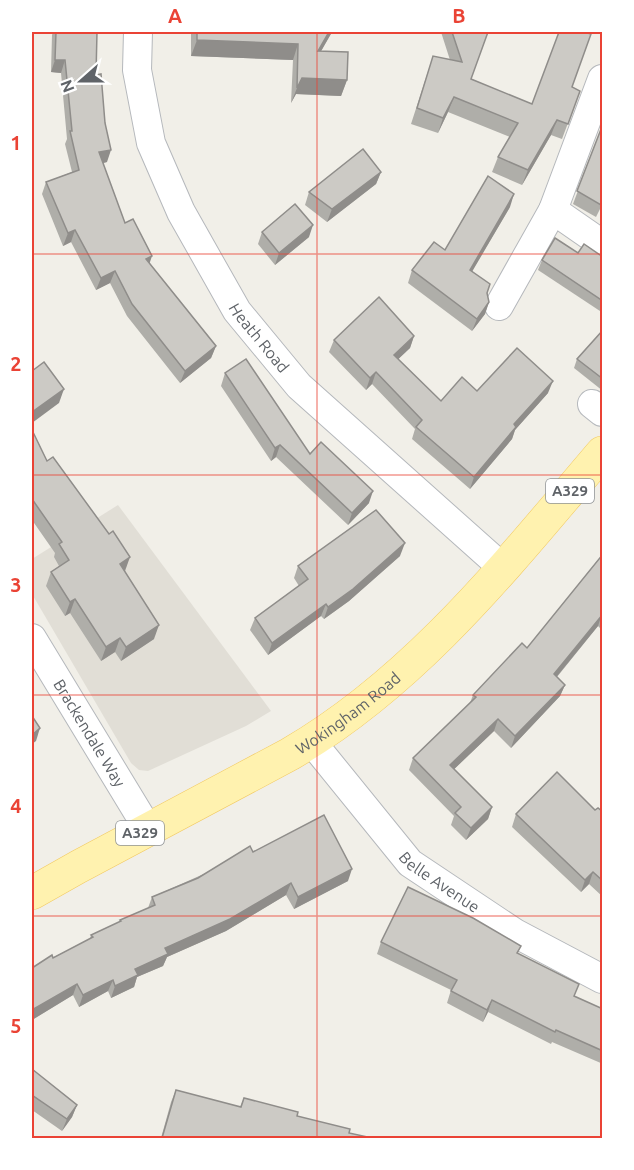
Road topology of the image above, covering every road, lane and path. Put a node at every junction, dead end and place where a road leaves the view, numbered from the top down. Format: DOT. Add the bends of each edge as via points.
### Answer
graph roads {
  1 [pos="138,32"];
  2 [pos="603,79"];
  3 [pos="553,210"];
  4 [pos="603,244"];
  5 [pos="499,306"];
  6 [pos="603,453"];
  7 [pos="504,569"];
  8 [pos="32,638"];
  9 [pos="312,741"];
  10 [pos="148,829"];
  11 [pos="32,893"];
  12 [pos="603,979"];
  1 -- 7 [label="street, Heath Road" via="137,70 151,143 181,212 237,312 299,386"];
  2 -- 3 [label="street"];
  3 -- 4 [label="street"];
  3 -- 5 [label="street"];
  6 -- 7 [label="main road, Wokingham Road / A329"];
  7 -- 9 [label="main road, Wokingham Road / A329" via="417,658 369,700"];
  8 -- 10 [label="street, Brackendale Way"];
  9 -- 10 [label="main road, Wokingham Road / A329"];
  9 -- 12 [label="street, Belle Avenue" via="410,863 515,933"];
  10 -- 11 [label="main road, Wokingham Road / A329"];
}
